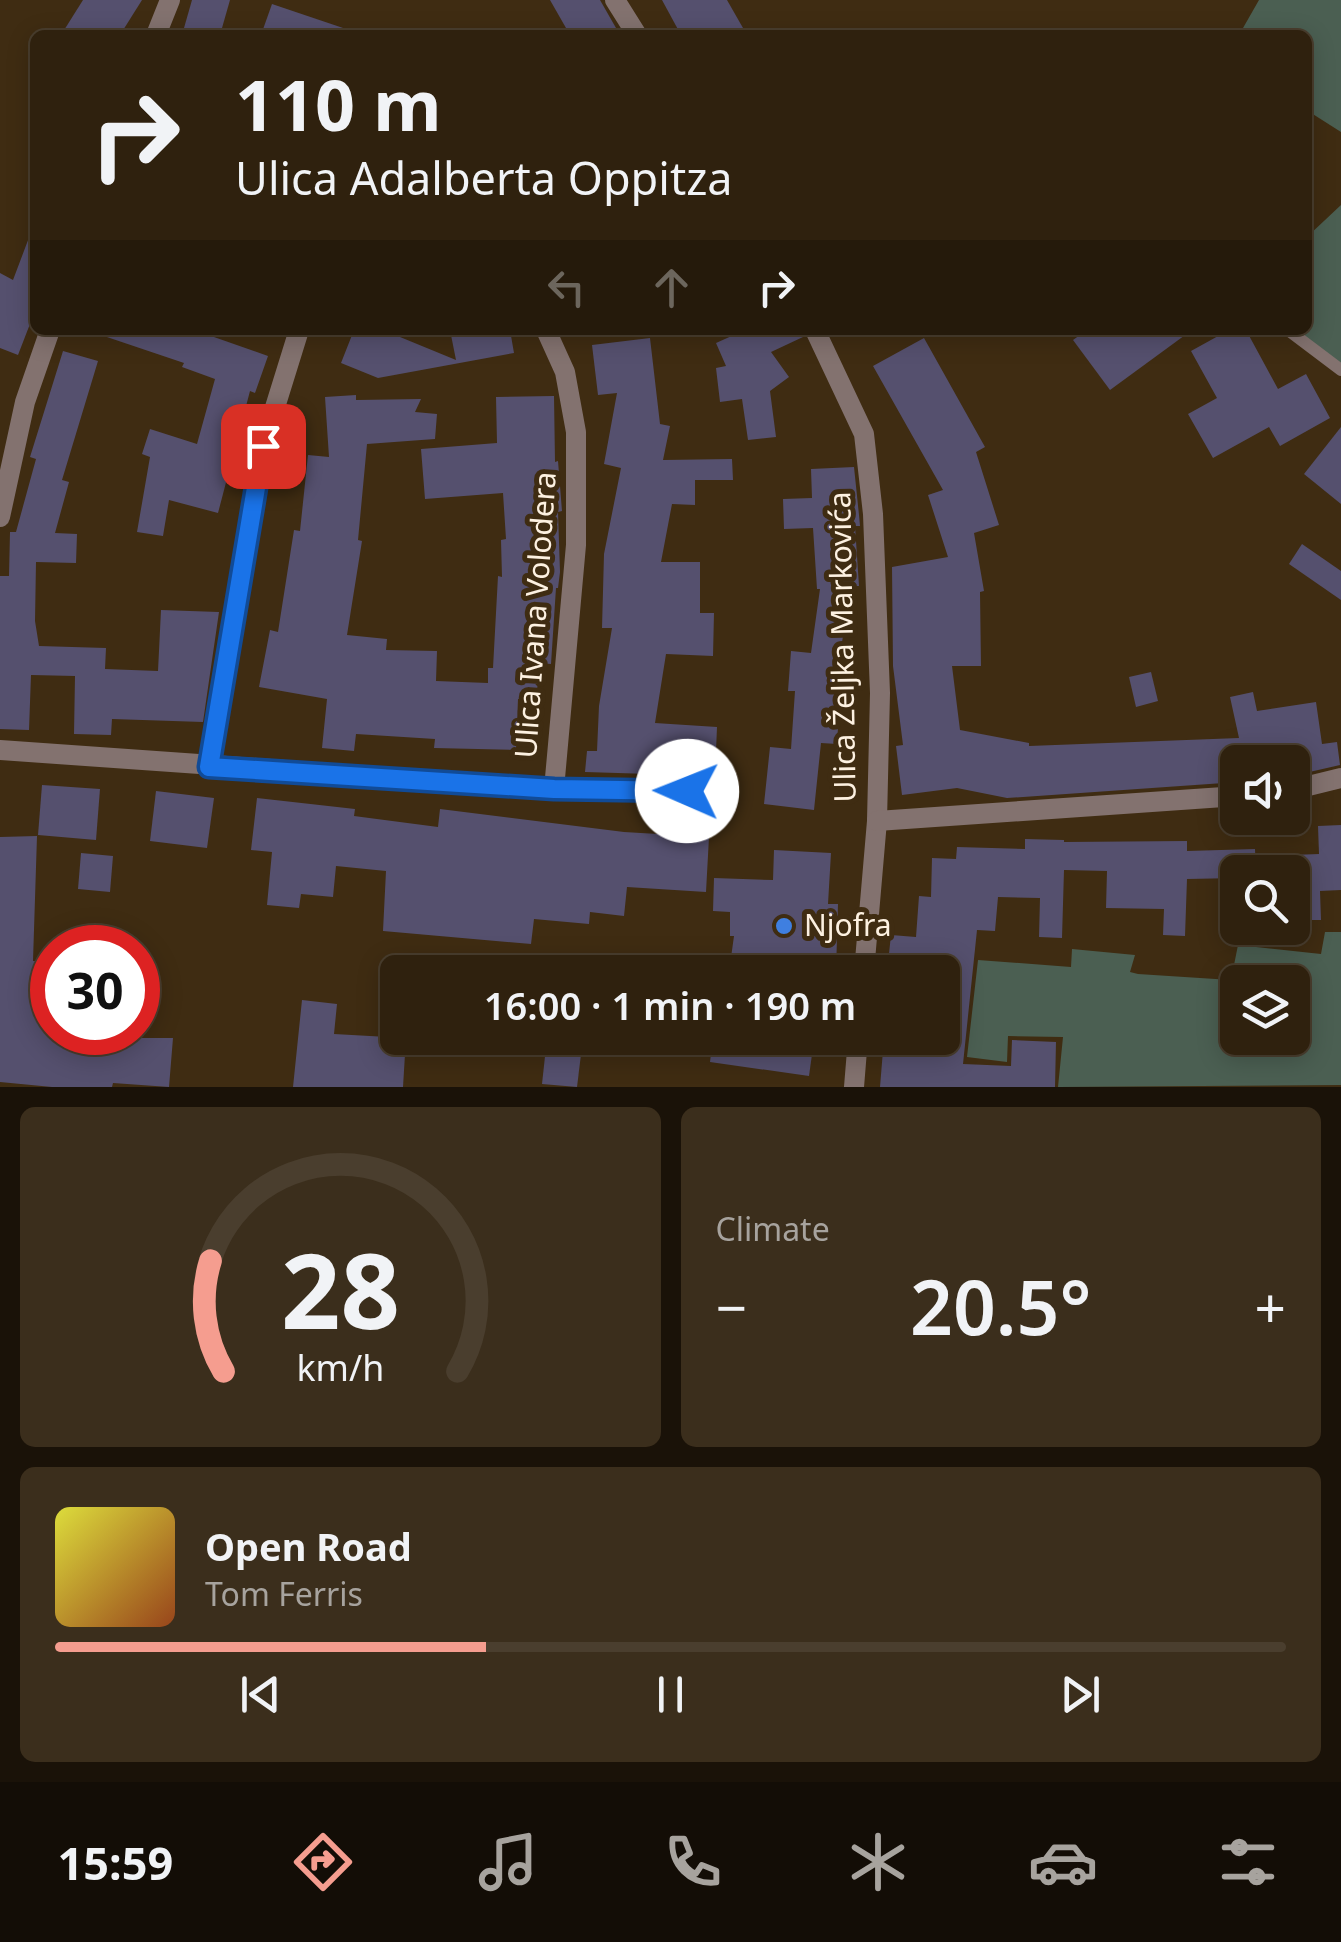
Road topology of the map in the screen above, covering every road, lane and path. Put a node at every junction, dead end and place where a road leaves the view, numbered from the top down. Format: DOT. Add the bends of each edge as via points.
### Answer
graph roads {
  1 [pos="170,0"];
  2 [pos="615,0"];
  3 [pos="158,30"];
  4 [pos="634,30"];
  5 [pos="48,335"];
  6 [pos="297,335"];
  7 [pos="548,335"];
  8 [pos="817,335"];
  9 [pos="1295,335"];
  10 [pos="1341,370"];
  11 [pos="0,517"];
  12 [pos="0,750"];
  13 [pos="209,767"];
  14 [pos="1341,778"];
  15 [pos="1310,786"];
  16 [pos="554,789"];
  17 [pos="687,791"];
  18 [pos="1220,797"];
  19 [pos="878,822"];
  20 [pos="866,955"];
  21 [pos="857,1055"];
  22 [pos="854,1087"];
  1 -- 3 [label="street"];
  2 -- 4 [label="street"];
  5 -- 11 [label="street" via="25,402"];
  6 -- 13 [label="street" via="263,446"];
  7 -- 16 [label="street, Ulica Ivana Volodera" via="565,372 576,432 576,545"];
  8 -- 19 [label="street, Ulica Željka Markovića" via="864,434 880,693"];
  9 -- 10 [label="lane"];
  12 -- 13 [label="street"];
  13 -- 16 [label="street"];
  14 -- 15 [label="street"];
  16 -- 17 [label="street"];
  18 -- 19 [label="street"];
  19 -- 20 [label="street, Ulica Željka Markovića"];
  21 -- 22 [label="street"];
}
